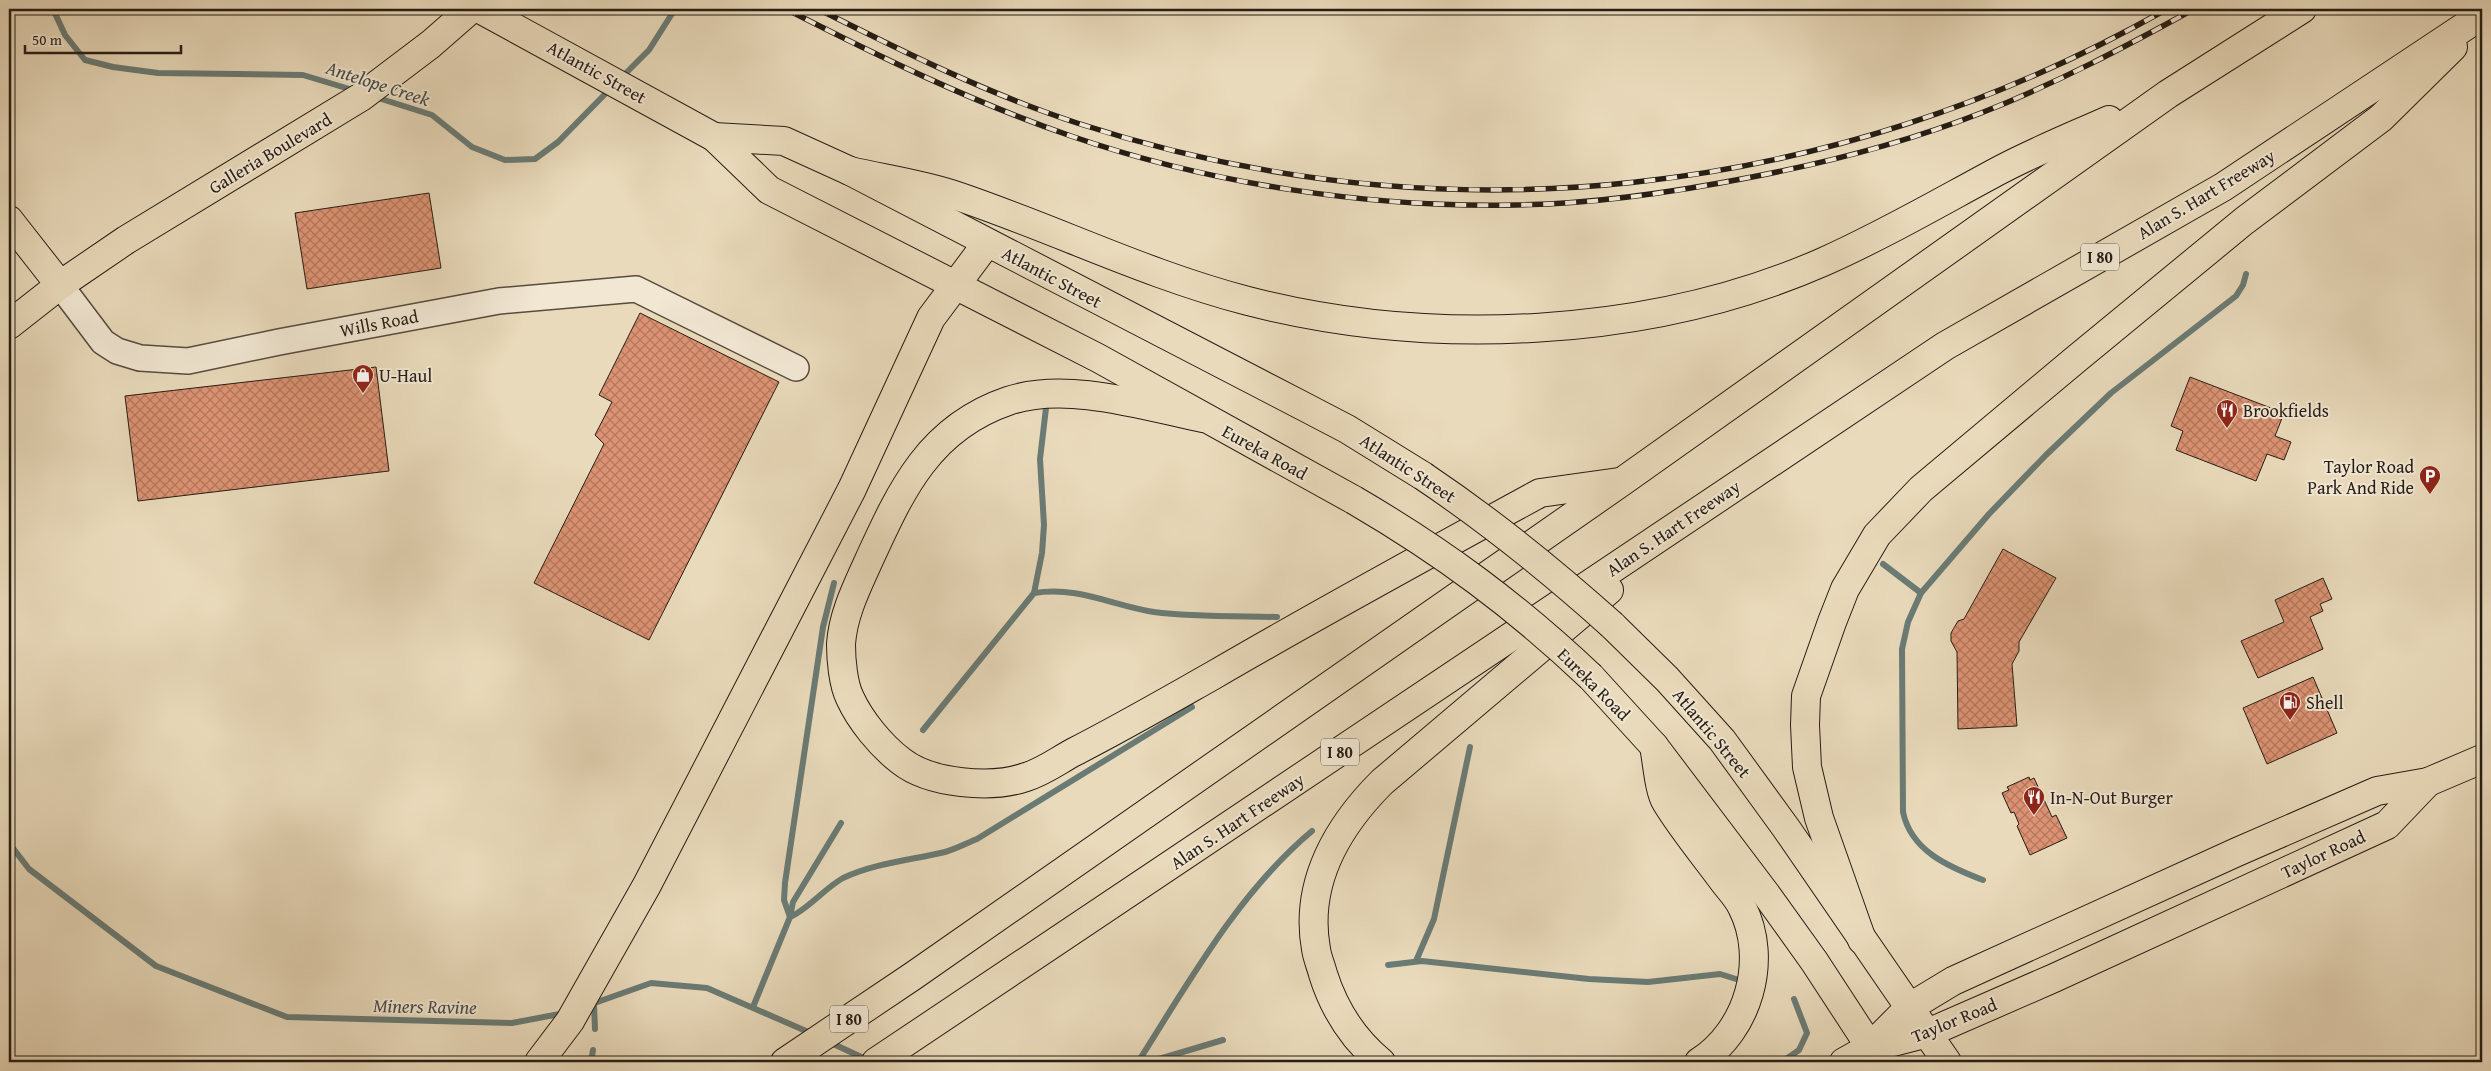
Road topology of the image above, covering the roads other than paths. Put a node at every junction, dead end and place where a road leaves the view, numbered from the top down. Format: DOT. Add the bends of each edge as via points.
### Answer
graph roads {
  1 [pos="471,9"];
  2 [pos="480,9"];
  3 [pos="2302,9"];
  4 [pos="2482,15"];
  5 [pos="2482,19"];
  6 [pos="2168,94"];
  7 [pos="714,136"];
  8 [pos="850,171"];
  9 [pos="9,220"];
  10 [pos="987,243"];
  11 [pos="60,285"];
  12 [pos="954,286"];
  13 [pos="9,325"];
  14 [pos="796,368"];
  15 [pos="1203,418"];
  16 [pos="1623,481"];
  17 [pos="1716,499"];
  18 [pos="1654,746"];
  19 [pos="2482,759"];
  20 [pos="2428,782"];
  21 [pos="1862,940"];
  22 [pos="1910,1007"];
  23 [pos="1928,1033"];
  24 [pos="1874,1055"];
  25 [pos="539,1062"];
  26 [pos="785,1062"];
  27 [pos="876,1062"];
  28 [pos="1381,1062"];
  29 [pos="1699,1062"];
  30 [pos="1844,1062"];
  31 [pos="1947,1062"];
  1 -- 11 [label="main road, Galleria Boulevard" via="361,98 126,240"];
  2 -- 7 [label="main road, Atlantic Street"];
  3 -- 6 [label="main road, I 80"];
  4 -- 17 [label="main road, Alan S. Hart Freeway / I 80" via="2223,187 1945,346"];
  5 -- 21 [label="main road" via="2381,118 2244,221 2075,360 1922,489 1877,535 1845,589 1806,696 1807,767 1819,818"];
  6 -- 8 [label="main road" via="2005,167 1889,229 1804,269 1741,292 1670,309 1524,329 1450,329 1372,323 1296,312 1249,301 1138,265 952,194"];
  6 -- 16 [label="main road, I 80"];
  7 -- 8 [label="main road, Atlantic Street" via="784,141"];
  7 -- 12 [label="main road, Atlantic Street" via="769,190"];
  8 -- 10 [label="main road, Atlantic Street"];
  9 -- 11 [label="main road, Wills Road"];
  10 -- 12 [label="main road"];
  10 -- 21 [label="main road, Atlantic Street, bridge" via="1355,434 1472,510 1559,577 1667,679 1722,740"];
  11 -- 13 [label="main road, Galleria Boulevard"];
  11 -- 14 [label="street, Wills Road" via="103,342 140,358 188,361 500,301 636,289"];
  12 -- 15 [label="main road, Atlantic Street" via="1098,358"];
  12 -- 25 [label="main road" via="931,318 852,489 647,885 570,1021"];
  15 -- 16 [label="main road" via="1091,395 1036,396 1009,401 981,414 957,428 935,447 911,476 891,511 848,609 841,644 848,695 879,740 903,763 925,773 963,783 994,783 1026,777 1120,728 1540,493"];
  15 -- 18 [label="main road, Eureka Road, bridge" via="1354,500 1450,560 1506,602 1591,677"];
  16 -- 26 [label="main road, I 80"];
  17 -- 27 [label="main road, Alan S. Hart Freeway / I 80"];
  17 -- 28 [label="main road" via="1382,782 1358,806 1340,831 1325,861 1316,890 1316,949 1330,998 1344,1022"];
  18 -- 24 [label="main road, Eureka Road" via="1819,968"];
  18 -- 29 [label="main road" via="1664,800 1742,907 1752,946 1754,967 1744,1010 1722,1045"];
  19 -- 20 [label="main road, Taylor Road"];
  20 -- 22 [label="main road, Taylor Road" via="2377,791 1953,981"];
  20 -- 23 [label="main road, Taylor Road" via="2387,825"];
  21 -- 22 [label="main road, Atlantic Street"];
  22 -- 23 [label="main road, Atlantic Street"];
  22 -- 24 [label="main road, Taylor Road"];
  23 -- 24 [label="main road, Taylor Road"];
  23 -- 31 [label="main road"];
  24 -- 30 [label="main road"];
}
